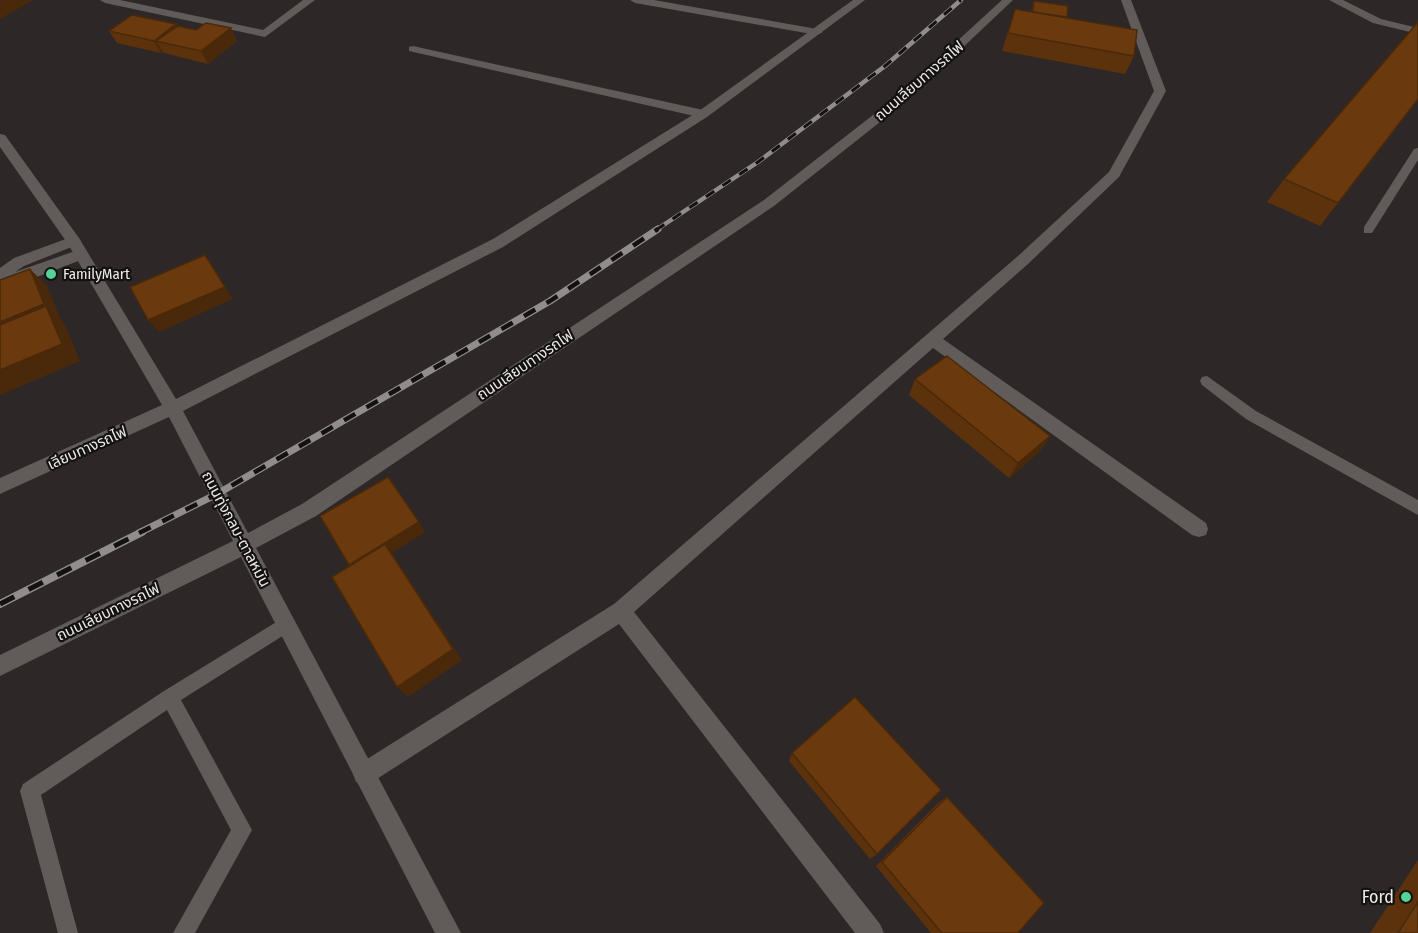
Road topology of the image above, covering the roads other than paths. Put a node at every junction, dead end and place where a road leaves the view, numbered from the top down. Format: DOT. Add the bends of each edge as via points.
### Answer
graph roads {
  1 [pos="105,0"];
  2 [pos="310,0"];
  3 [pos="635,0"];
  4 [pos="860,0"];
  5 [pos="1008,0"];
  6 [pos="1126,0"];
  7 [pos="1334,0"];
  8 [pos="1418,31"];
  9 [pos="817,32"];
  10 [pos="413,49"];
  11 [pos="703,114"];
  12 [pos="0,138"];
  13 [pos="1418,151"];
  14 [pos="1368,230"];
  15 [pos="77,248"];
  16 [pos="0,275"];
  17 [pos="0,280"];
  18 [pos="932,339"];
  19 [pos="1208,381"];
  20 [pos="173,408"];
  21 [pos="0,486"];
  22 [pos="1418,508"];
  23 [pos="1199,529"];
  24 [pos="243,546"];
  25 [pos="621,611"];
  26 [pos="286,624"];
  27 [pos="0,666"];
  28 [pos="170,697"];
  29 [pos="364,774"];
  30 [pos="68,933"];
  31 [pos="183,933"];
  32 [pos="448,933"];
  33 [pos="871,933"];
  1 -- 2 [label="street" via="265,34"];
  3 -- 9 [label="street"];
  4 -- 9 [label="street"];
  5 -- 24 [label="street, ถนนเลียบทางรถไฟ" via="900,100 769,203 309,510"];
  6 -- 18 [label="street" via="1160,91 1114,174"];
  7 -- 8 [label="street" via="1377,21"];
  9 -- 11 [label="street"];
  10 -- 11 [label="street"];
  11 -- 20 [label="street" via="498,243"];
  12 -- 15 [label="street, ถนนทุ่งกลม-ตาลหมัน"];
  13 -- 14 [label="lane"];
  15 -- 16 [label="street" via="19,262"];
  15 -- 17 [label="street" via="27,275"];
  15 -- 20 [label="street, ถนนทุ่งกลม-ตาลหมัน"];
  18 -- 23 [label="street"];
  18 -- 25 [label="street"];
  19 -- 22 [label="lane" via="1251,415"];
  20 -- 21 [label="street, เลียบทางรถไฟ"];
  20 -- 24 [label="street, ถนนทุ่งกลม-ตาลหมัน"];
  24 -- 26 [label="street, ถนนทุ่งกลม-ตาลหมัน"];
  24 -- 27 [label="street, ถนนเลียบทางรถไฟ"];
  25 -- 29 [label="street"];
  25 -- 33 [label="street"];
  26 -- 28 [label="lane"];
  26 -- 29 [label="street, ถนนทุ่งกลม-ตาลหมัน"];
  28 -- 30 [label="lane" via="30,791"];
  28 -- 31 [label="lane" via="242,830"];
  29 -- 32 [label="street, ถนนทุ่งกลม-ตาลหมัน"];
}
